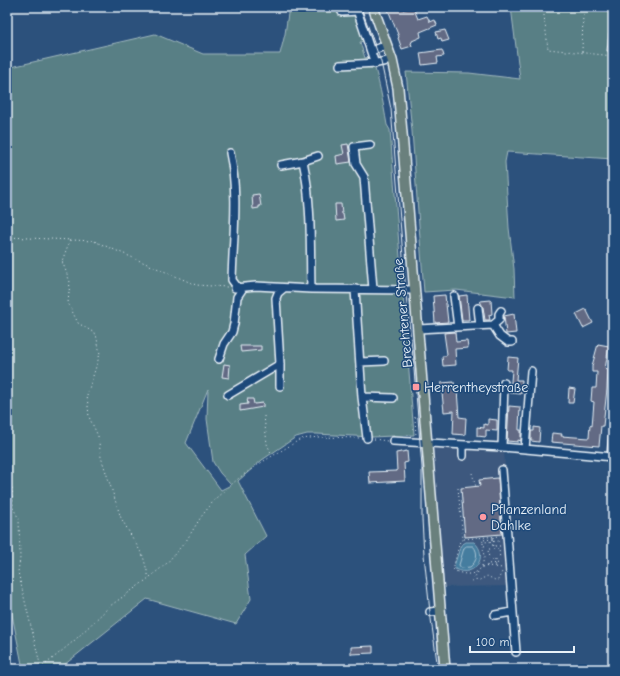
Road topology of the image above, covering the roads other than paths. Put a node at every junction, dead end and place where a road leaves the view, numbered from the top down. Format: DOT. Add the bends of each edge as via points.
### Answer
graph roads {
  1 [pos="373,7"];
  2 [pos="357,9"];
  3 [pos="342,12"];
  4 [pos="387,45"];
  5 [pos="371,51"];
  6 [pos="392,60"];
  7 [pos="375,64"];
  8 [pos="340,65"];
  9 [pos="370,145"];
  10 [pos="230,153"];
  11 [pos="318,156"];
  12 [pos="303,162"];
  13 [pos="281,164"];
  14 [pos="238,288"];
  15 [pos="284,288"];
  16 [pos="311,289"];
  17 [pos="355,289"];
  18 [pos="373,290"];
  19 [pos="414,290"];
  20 [pos="454,296"];
  21 [pos="478,308"];
  22 [pos="501,311"];
  23 [pos="493,325"];
  24 [pos="480,326"];
  25 [pos="458,327"];
  26 [pos="418,329"];
  27 [pos="512,342"];
  28 [pos="219,359"];
  29 [pos="384,361"];
  30 [pos="360,362"];
  31 [pos="280,364"];
  32 [pos="532,371"];
  33 [pos="504,383"];
  34 [pos="280,386"];
  35 [pos="228,395"];
  36 [pos="362,398"];
  37 [pos="393,398"];
  38 [pos="613,433"];
  39 [pos="367,438"];
  40 [pos="393,441"];
  41 [pos="426,443"];
  42 [pos="463,445"];
  43 [pos="502,447"];
  44 [pos="525,449"];
  45 [pos="463,456"];
  46 [pos="612,457"];
  47 [pos="502,470"];
  48 [pos="440,611"];
  49 [pos="430,612"];
  50 [pos="512,612"];
  51 [pos="495,614"];
  52 [pos="516,652"];
  53 [pos="444,669"];
  1 -- 4 [label="main road, Brechtener Straße"];
  2 -- 3 [label="street"];
  2 -- 5 [label="street"];
  4 -- 5 [label="street"];
  4 -- 6 [label="main road, Brechtener Straße"];
  5 -- 7 [label="street"];
  6 -- 7 [label="street"];
  6 -- 19 [label="main road, Brechtener Straße" via="398,88"];
  7 -- 8 [label="street"];
  9 -- 18 [label="street" via="354,147 356,164 364,177"];
  10 -- 14 [label="street" via="235,186 232,280"];
  11 -- 12 [label="street"];
  12 -- 13 [label="street"];
  12 -- 16 [label="street" via="308,182"];
  14 -- 15 [label="street"];
  14 -- 28 [label="street" via="232,332 224,344"];
  15 -- 16 [label="street"];
  15 -- 31 [label="street" via="276,298"];
  16 -- 17 [label="street"];
  17 -- 18 [label="street"];
  17 -- 30 [label="street"];
  18 -- 19 [label="street"];
  19 -- 26 [label="main road, Brechtener Straße"];
  20 -- 25 [label="street"];
  21 -- 24 [label="street"];
  22 -- 23 [label="street" via="499,320"];
  23 -- 24 [label="street"];
  23 -- 27 [label="street" via="500,336"];
  24 -- 25 [label="street"];
  25 -- 26 [label="street"];
  26 -- 41 [label="main road, Brechtener Straße"];
  29 -- 30 [label="street"];
  30 -- 36 [label="street"];
  31 -- 34 [label="street"];
  31 -- 35 [label="street"];
  32 -- 44 [label="street"];
  33 -- 43 [label="street"];
  36 -- 37 [label="street"];
  36 -- 39 [label="street"];
  38 -- 46 [label="street"];
  40 -- 41 [label="street"];
  41 -- 42 [label="street"];
  41 -- 48 [label="main road, Brechtener Straße"];
  42 -- 43 [label="street"];
  42 -- 45 [label="street"];
  43 -- 44 [label="street"];
  44 -- 46 [label="street"];
  47 -- 50 [label="street"];
  48 -- 49 [label="street"];
  48 -- 53 [label="main road, Brechtener Straße"];
  50 -- 51 [label="street"];
  50 -- 52 [label="street"];
}
